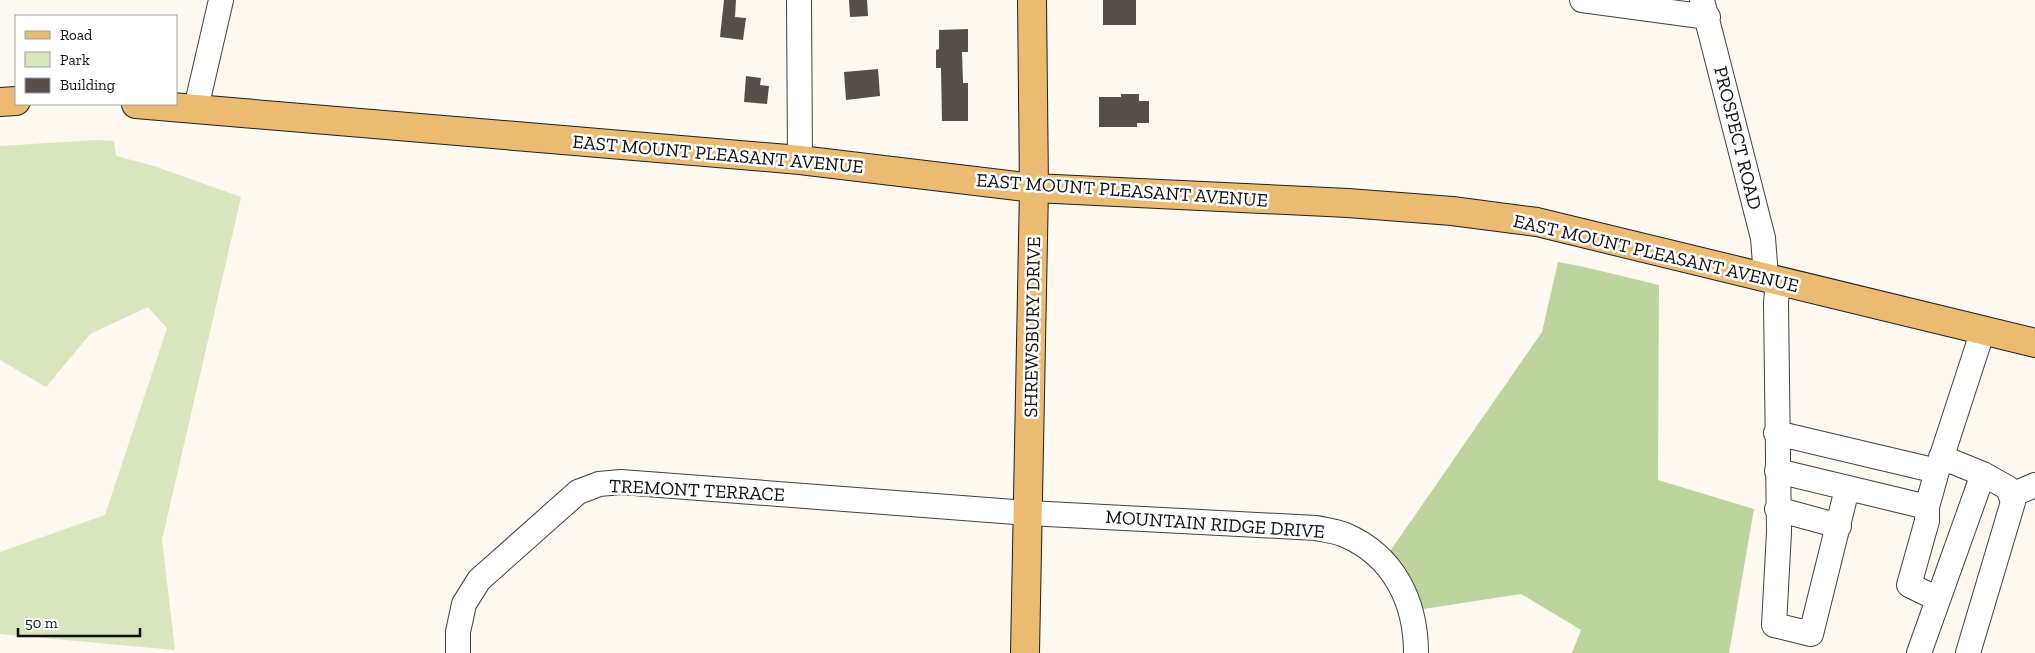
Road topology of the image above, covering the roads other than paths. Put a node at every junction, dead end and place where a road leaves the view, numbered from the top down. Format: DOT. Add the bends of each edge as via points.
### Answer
graph roads {
  1 [pos="221,0"];
  2 [pos="799,0"];
  3 [pos="1032,0"];
  4 [pos="1582,0"];
  5 [pos="1705,8"];
  6 [pos="15,101"];
  7 [pos="0,102"];
  8 [pos="151,105"];
  9 [pos="196,108"];
  10 [pos="800,160"];
  11 [pos="1034,188"];
  12 [pos="1772,279"];
  13 [pos="1983,330"];
  14 [pos="2035,343"];
  15 [pos="1776,433"];
  16 [pos="1939,464"];
  17 [pos="1777,471"];
  18 [pos="1983,474"];
  19 [pos="2035,485"];
  20 [pos="1847,489"];
  21 [pos="2012,495"];
  22 [pos="1927,507"];
  23 [pos="1777,509"];
  24 [pos="1028,513"];
  25 [pos="1839,526"];
  26 [pos="1938,599"];
  27 [pos="1809,644"];
  28 [pos="458,653"];
  29 [pos="1025,653"];
  30 [pos="1416,653"];
  31 [pos="1919,653"];
  32 [pos="1968,653"];
  1 -- 9 [label="street"];
  2 -- 10 [label="street"];
  3 -- 11 [label="main road, SHREWSBURY DRIVE"];
  4 -- 5 [label="street"];
  5 -- 12 [label="street, PROSPECT ROAD"];
  6 -- 7 [label="main road"];
  8 -- 9 [label="main road, EAST MOUNT PLEASANT AVENUE"];
  9 -- 10 [label="main road, EAST MOUNT PLEASANT AVENUE"];
  10 -- 11 [label="main road, EAST MOUNT PLEASANT AVENUE"];
  11 -- 12 [label="main road, EAST MOUNT PLEASANT AVENUE" via="1452,211 1537,222"];
  11 -- 24 [label="main road, SHREWSBURY DRIVE"];
  12 -- 13 [label="main road, EAST MOUNT PLEASANT AVENUE"];
  12 -- 15 [label="street, PROSPECT ROAD" via="1776,303"];
  13 -- 14 [label="main road, EAST MOUNT PLEASANT AVENUE"];
  13 -- 16 [label="street"];
  15 -- 16 [label="street"];
  15 -- 17 [label="street, PROSPECT ROAD"];
  16 -- 18 [label="street"];
  16 -- 22 [label="street"];
  17 -- 20 [label="street"];
  17 -- 23 [label="street, PROSPECT ROAD"];
  18 -- 21 [label="street" via="2008,488"];
  18 -- 26 [label="street"];
  19 -- 21 [label="street"];
  20 -- 22 [label="street"];
  20 -- 25 [label="street"];
  21 -- 32 [label="street" via="2013,502"];
  22 -- 26 [label="street" via="1927,521 1908,585"];
  23 -- 25 [label="street"];
  23 -- 27 [label="street, PROSPECT ROAD" via="1774,624"];
  24 -- 28 [label="street, TREMONT TERRACE" via="621,482 599,484 578,492 479,580 464,604 458,632"];
  24 -- 29 [label="main road, SHREWSBURY DRIVE"];
  24 -- 30 [label="street, MOUNTAIN RIDGE DRIVE" via="1316,528 1344,535 1366,546 1398,580 1412,612"];
  25 -- 27 [label="street"];
  26 -- 31 [label="street"];
}
